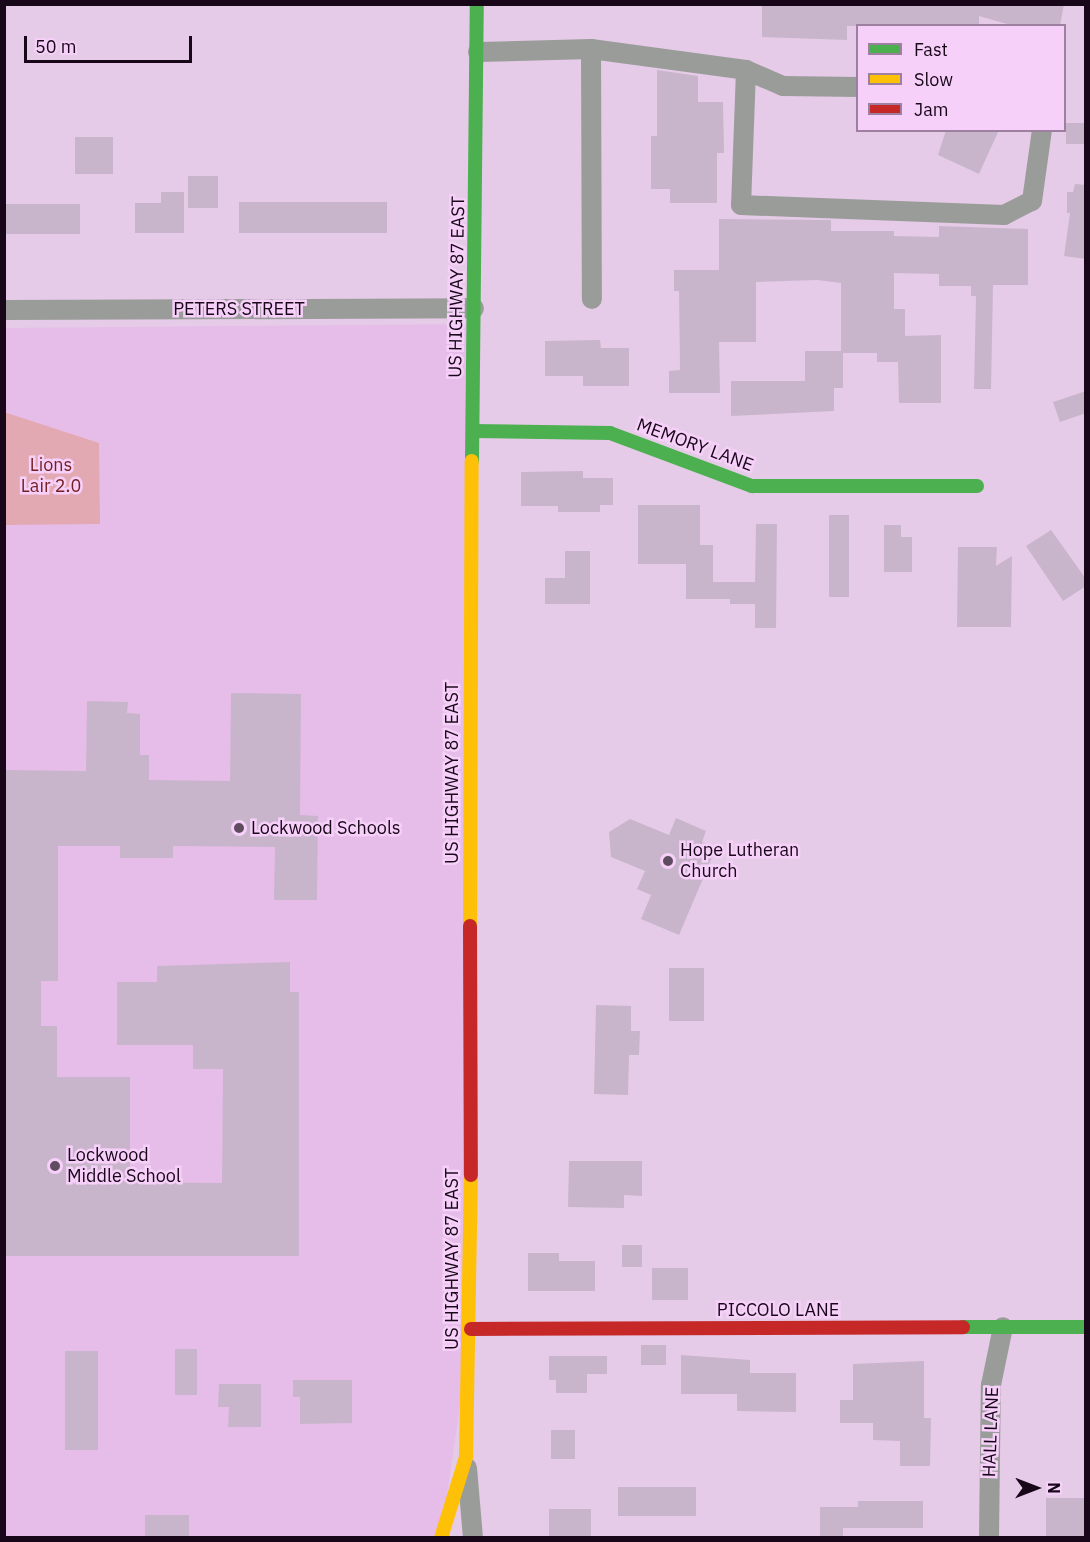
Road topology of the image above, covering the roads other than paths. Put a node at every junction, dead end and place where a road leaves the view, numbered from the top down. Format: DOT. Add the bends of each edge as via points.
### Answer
graph roads {
  1 [pos="477,4"];
  2 [pos="591,49"];
  3 [pos="478,52"];
  4 [pos="746,70"];
  5 [pos="856,87"];
  6 [pos="1041,132"];
  7 [pos="592,299"];
  8 [pos="474,308"];
  9 [pos="4,310"];
  10 [pos="473,431"];
  11 [pos="977,486"];
  12 [pos="1003,1327"];
  13 [pos="1086,1327"];
  14 [pos="471,1329"];
  15 [pos="466,1456"];
  16 [pos="441,1538"];
  17 [pos="473,1538"];
  18 [pos="989,1538"];
  1 -- 3 [label="street, US HIGHWAY 87 EAST"];
  2 -- 3 [label="street"];
  2 -- 4 [label="street"];
  2 -- 7 [label="street"];
  3 -- 8 [label="street, US HIGHWAY 87 EAST"];
  4 -- 5 [label="street" via="783,86"];
  4 -- 6 [label="street" via="741,205 1005,215 1032,201"];
  8 -- 9 [label="street, PETERS STREET"];
  8 -- 10 [label="street, US HIGHWAY 87 EAST"];
  10 -- 11 [label="street, MEMORY LANE" via="610,433 752,486"];
  10 -- 14 [label="street, US HIGHWAY 87 EAST"];
  12 -- 13 [label="street, PICCOLO LANE"];
  12 -- 14 [label="street, PICCOLO LANE"];
  12 -- 18 [label="street, HALL LANE" via="992,1385"];
  14 -- 15 [label="street, US HIGHWAY 87 EAST"];
  15 -- 16 [label="street, US HIGHWAY 87 EAST"];
  15 -- 17 [label="street"];
}
